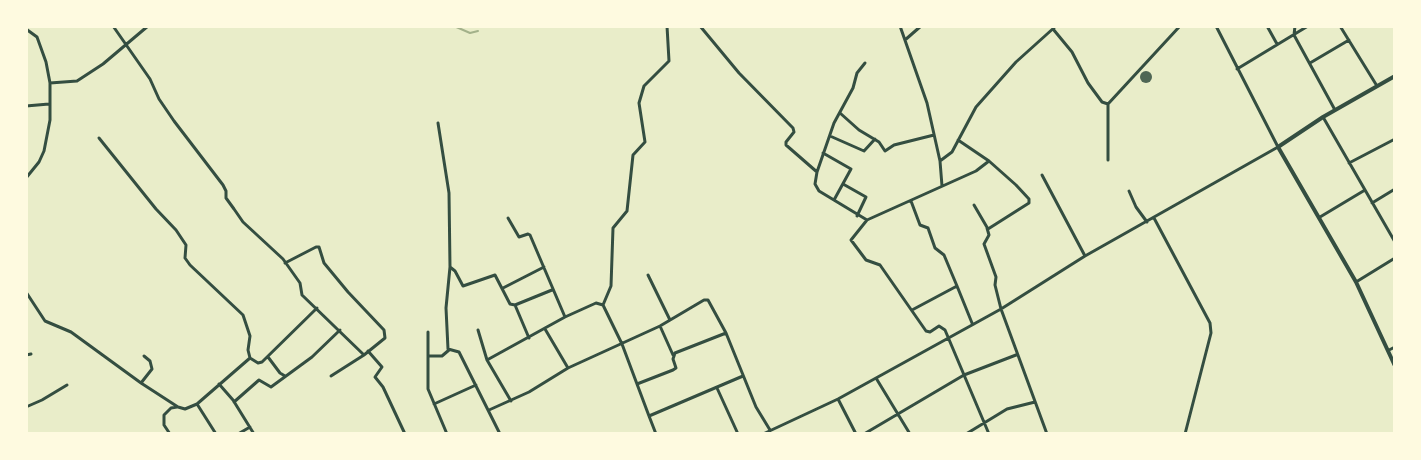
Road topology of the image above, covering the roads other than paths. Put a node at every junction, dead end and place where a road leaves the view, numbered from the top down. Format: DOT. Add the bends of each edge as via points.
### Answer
graph roads {
  1 [pos="113,26"];
  2 [pos="148,26"];
  3 [pos="667,26"];
  4 [pos="700,26"];
  5 [pos="900,26"];
  6 [pos="921,26"];
  7 [pos="1180,26"];
  8 [pos="1216,26"];
  9 [pos="1267,26"];
  10 [pos="1295,26"];
  11 [pos="1308,26"];
  12 [pos="1340,26"];
  13 [pos="1054,28"];
  14 [pos="26,29"];
  15 [pos="1294,35"];
  16 [pos="905,40"];
  17 [pos="1349,40"];
  18 [pos="1277,44"];
  19 [pos="127,45"];
  20 [pos="865,63"];
  21 [pos="1310,63"];
  22 [pos="1237,69"];
  23 [pos="1395,76"];
  24 [pos="50,83"];
  25 [pos="1377,86"];
  26 [pos="49,104"];
  27 [pos="1108,104"];
  28 [pos="26,106"];
  29 [pos="1335,110"];
  30 [pos="840,113"];
  31 [pos="1323,118"];
  32 [pos="438,123"];
  33 [pos="934,135"];
  34 [pos="830,136"];
  35 [pos="99,138"];
  36 [pos="875,139"];
  37 [pos="1395,139"];
  38 [pos="958,140"];
  39 [pos="1278,147"];
  40 [pos="823,153"];
  41 [pos="1108,160"];
  42 [pos="940,161"];
  43 [pos="989,161"];
  44 [pos="1349,163"];
  45 [pos="817,172"];
  46 [pos="1042,175"];
  47 [pos="26,178"];
  48 [pos="843,184"];
  49 [pos="942,186"];
  50 [pos="1395,189"];
  51 [pos="1365,190"];
  52 [pos="1129,191"];
  53 [pos="834,200"];
  54 [pos="911,201"];
  55 [pos="1372,203"];
  56 [pos="974,205"];
  57 [pos="857,216"];
  58 [pos="1320,217"];
  59 [pos="508,218"];
  60 [pos="1154,218"];
  61 [pos="867,220"];
  62 [pos="1147,222"];
  63 [pos="987,228"];
  64 [pos="1393,236"];
  65 [pos="1395,242"];
  66 [pos="1085,256"];
  67 [pos="1395,258"];
  68 [pos="285,263"];
  69 [pos="544,266"];
  70 [pos="450,267"];
  71 [pos="648,275"];
  72 [pos="1356,282"];
  73 [pos="957,286"];
  74 [pos="502,288"];
  75 [pos="552,290"];
  76 [pos="26,292"];
  77 [pos="515,305"];
  78 [pos="603,305"];
  79 [pos="317,308"];
  80 [pos="1001,309"];
  81 [pos="912,310"];
  82 [pos="565,317"];
  83 [pos="670,320"];
  84 [pos="972,324"];
  85 [pos="660,326"];
  86 [pos="545,329"];
  87 [pos="340,330"];
  88 [pos="478,330"];
  89 [pos="428,332"];
  90 [pos="726,333"];
  91 [pos="950,337"];
  92 [pos="529,338"];
  93 [pos="622,344"];
  94 [pos="1395,346"];
  95 [pos="449,350"];
  96 [pos="1388,350"];
  97 [pos="368,351"];
  98 [pos="31,354"];
  99 [pos="26,355"];
  100 [pos="364,355"];
  101 [pos="673,355"];
  102 [pos="1016,355"];
  103 [pos="144,356"];
  104 [pos="268,356"];
  105 [pos="428,356"];
  106 [pos="250,358"];
  107 [pos="487,360"];
  108 [pos="1395,366"];
  109 [pos="568,368"];
  110 [pos="964,375"];
  111 [pos="286,376"];
  112 [pos="331,376"];
  113 [pos="743,376"];
  114 [pos="876,378"];
  115 [pos="142,383"];
  116 [pos="219,384"];
  117 [pos="637,384"];
  118 [pos="67,385"];
  119 [pos="476,385"];
  120 [pos="717,388"];
  121 [pos="838,399"];
  122 [pos="511,401"];
  123 [pos="234,402"];
  124 [pos="1035,402"];
  125 [pos="197,404"];
  126 [pos="434,404"];
  127 [pos="26,407"];
  128 [pos="178,407"];
  129 [pos="489,410"];
  130 [pos="898,414"];
  131 [pos="649,416"];
  132 [pos="986,422"];
  133 [pos="250,427"];
  134 [pos="770,430"];
  135 [pos="445,433"];
  136 [pos="170,434"];
  137 [pos="216,434"];
  138 [pos="238,434"];
  139 [pos="254,434"];
  140 [pos="405,434"];
  141 [pos="500,434"];
  142 [pos="656,434"];
  143 [pos="738,434"];
  144 [pos="763,434"];
  145 [pos="856,434"];
  146 [pos="864,434"];
  147 [pos="910,434"];
  148 [pos="966,434"];
  149 [pos="990,434"];
  150 [pos="1047,434"];
  151 [pos="1185,434"];
  1 -- 19 [label="street"];
  2 -- 19 [label="street"];
  3 -- 78 [label="street" via="669,61 644,86 639,104 646,142 634,155 627,211 613,228 612,286"];
  4 -- 45 [label="street" via="739,73 792,128 794,132 786,146"];
  5 -- 16 [label="street"];
  6 -- 16 [label="street"];
  7 -- 27 [label="street"];
  8 -- 22 [label="street"];
  9 -- 18 [label="street"];
  10 -- 15 [label="street"];
  11 -- 15 [label="street"];
  12 -- 17 [label="street"];
  13 -- 27 [label="street" via="1072,52 1088,83 1102,102"];
  13 -- 38 [label="street" via="1016,62 976,107"];
  14 -- 24 [label="street" via="37,37"];
  15 -- 18 [label="street"];
  15 -- 21 [label="street"];
  16 -- 33 [label="street" via="927,103"];
  17 -- 21 [label="street"];
  17 -- 25 [label="street"];
  18 -- 22 [label="street"];
  19 -- 24 [label="street" via="77,81"];
  19 -- 68 [label="street" via="150,79 158,99 223,185 226,198 243,222"];
  20 -- 30 [label="street"];
  21 -- 29 [label="street"];
  22 -- 39 [label="street"];
  23 -- 25 [label="street"];
  24 -- 26 [label="street"];
  25 -- 29 [label="street"];
  26 -- 28 [label="street"];
  26 -- 47 [label="street" via="49,132 44,151"];
  27 -- 41 [label="street"];
  29 -- 31 [label="street"];
  30 -- 34 [label="street"];
  30 -- 36 [label="street"];
  31 -- 39 [label="street"];
  31 -- 44 [label="street"];
  32 -- 70 [label="street" via="449,193"];
  33 -- 36 [label="street" via="894,145 885,151"];
  33 -- 42 [label="street"];
  34 -- 36 [label="street" via="864,151"];
  34 -- 40 [label="street"];
  35 -- 106 [label="street" via="180,234 186,245 185,258 190,265 243,315 250,336"];
  37 -- 44 [label="street"];
  38 -- 42 [label="street" via="952,152"];
  38 -- 43 [label="street"];
  39 -- 58 [label="street"];
  39 -- 60 [label="street"];
  40 -- 45 [label="street"];
  40 -- 48 [label="street" via="850,167 852,171"];
  42 -- 49 [label="street"];
  43 -- 49 [label="street" via="976,171"];
  43 -- 63 [label="street" via="1030,200 1008,218"];
  44 -- 51 [label="street"];
  45 -- 53 [label="street" via="817,188"];
  46 -- 66 [label="street"];
  48 -- 53 [label="street"];
  48 -- 57 [label="street" via="866,196"];
  49 -- 54 [label="street"];
  50 -- 55 [label="street"];
  51 -- 55 [label="street"];
  51 -- 58 [label="street"];
  52 -- 62 [label="street"];
  53 -- 57 [label="street"];
  54 -- 61 [label="street"];
  54 -- 73 [label="street" via="920,225 928,228 935,248 944,256"];
  55 -- 64 [label="street"];
  56 -- 63 [label="street"];
  57 -- 61 [label="street"];
  58 -- 72 [label="street"];
  59 -- 69 [label="street" via="519,237 530,235"];
  60 -- 62 [label="street"];
  60 -- 151 [label="street" via="1210,323 1212,333"];
  61 -- 81 [label="street" via="851,240 866,260 880,265"];
  62 -- 66 [label="street"];
  63 -- 80 [label="street" via="989,235 984,244 996,277"];
  64 -- 65 [label="street"];
  66 -- 80 [label="street"];
  67 -- 72 [label="street"];
  68 -- 79 [label="street" via="300,283 302,295"];
  68 -- 97 [label="street" via="319,247 324,263 384,330 385,338"];
  69 -- 74 [label="street"];
  69 -- 75 [label="street"];
  70 -- 74 [label="street" via="461,286 493,274"];
  70 -- 95 [label="street" via="446,308"];
  71 -- 83 [label="street"];
  72 -- 96 [label="street"];
  73 -- 81 [label="street"];
  73 -- 84 [label="street"];
  74 -- 77 [label="street" via="508,302"];
  75 -- 77 [label="street"];
  75 -- 82 [label="street"];
  76 -- 115 [label="street" via="46,321 71,332"];
  77 -- 92 [label="street"];
  78 -- 82 [label="street" via="596,303"];
  78 -- 93 [label="street"];
  79 -- 87 [label="street"];
  79 -- 104 [label="street"];
  80 -- 84 [label="street"];
  80 -- 102 [label="street"];
  81 -- 91 [label="street" via="926,331 939,326"];
  82 -- 86 [label="street"];
  83 -- 85 [label="street"];
  83 -- 90 [label="street" via="708,300"];
  84 -- 91 [label="street"];
  85 -- 93 [label="street"];
  85 -- 101 [label="street"];
  86 -- 92 [label="street"];
  86 -- 109 [label="street"];
  87 -- 100 [label="street"];
  87 -- 111 [label="street"];
  88 -- 107 [label="street"];
  89 -- 105 [label="street"];
  90 -- 101 [label="street"];
  90 -- 113 [label="street"];
  91 -- 110 [label="street"];
  91 -- 114 [label="street"];
  92 -- 107 [label="street"];
  93 -- 109 [label="street"];
  93 -- 117 [label="street"];
  94 -- 96 [label="street"];
  95 -- 105 [label="street" via="442,356"];
  95 -- 119 [label="street" via="459,352"];
  96 -- 108 [label="street"];
  97 -- 100 [label="street"];
  97 -- 140 [label="street" via="382,368 375,377"];
  98 -- 99 [label="street"];
  100 -- 112 [label="street"];
  101 -- 117 [label="street" via="676,365 673,370"];
  102 -- 110 [label="street"];
  102 -- 124 [label="street"];
  103 -- 115 [label="street" via="150,361 152,370"];
  104 -- 106 [label="street" via="258,363"];
  104 -- 111 [label="street"];
  105 -- 126 [label="street" via="428,389"];
  106 -- 116 [label="street"];
  107 -- 122 [label="street"];
  109 -- 122 [label="street"];
  110 -- 130 [label="street"];
  110 -- 132 [label="street"];
  111 -- 123 [label="street" via="271,387 259,380"];
  113 -- 120 [label="street"];
  113 -- 134 [label="street"];
  114 -- 121 [label="street"];
  114 -- 130 [label="street"];
  115 -- 128 [label="street"];
  116 -- 123 [label="street"];
  116 -- 125 [label="street"];
  117 -- 131 [label="street"];
  118 -- 127 [label="street"];
  119 -- 126 [label="street"];
  119 -- 129 [label="street"];
  120 -- 131 [label="street"];
  120 -- 143 [label="street"];
  121 -- 134 [label="street"];
  121 -- 145 [label="street"];
  122 -- 129 [label="street"];
  123 -- 133 [label="street"];
  124 -- 132 [label="street" via="1007,409"];
  124 -- 150 [label="street"];
  125 -- 128 [label="street" via="186,409"];
  125 -- 137 [label="street"];
  126 -- 135 [label="street"];
  128 -- 136 [label="street" via="164,415 164,425"];
  129 -- 141 [label="street"];
  130 -- 146 [label="street"];
  130 -- 147 [label="street"];
  131 -- 142 [label="street"];
  132 -- 148 [label="street"];
  132 -- 149 [label="street"];
  133 -- 138 [label="street"];
  133 -- 139 [label="street"];
  134 -- 144 [label="street"];
}
